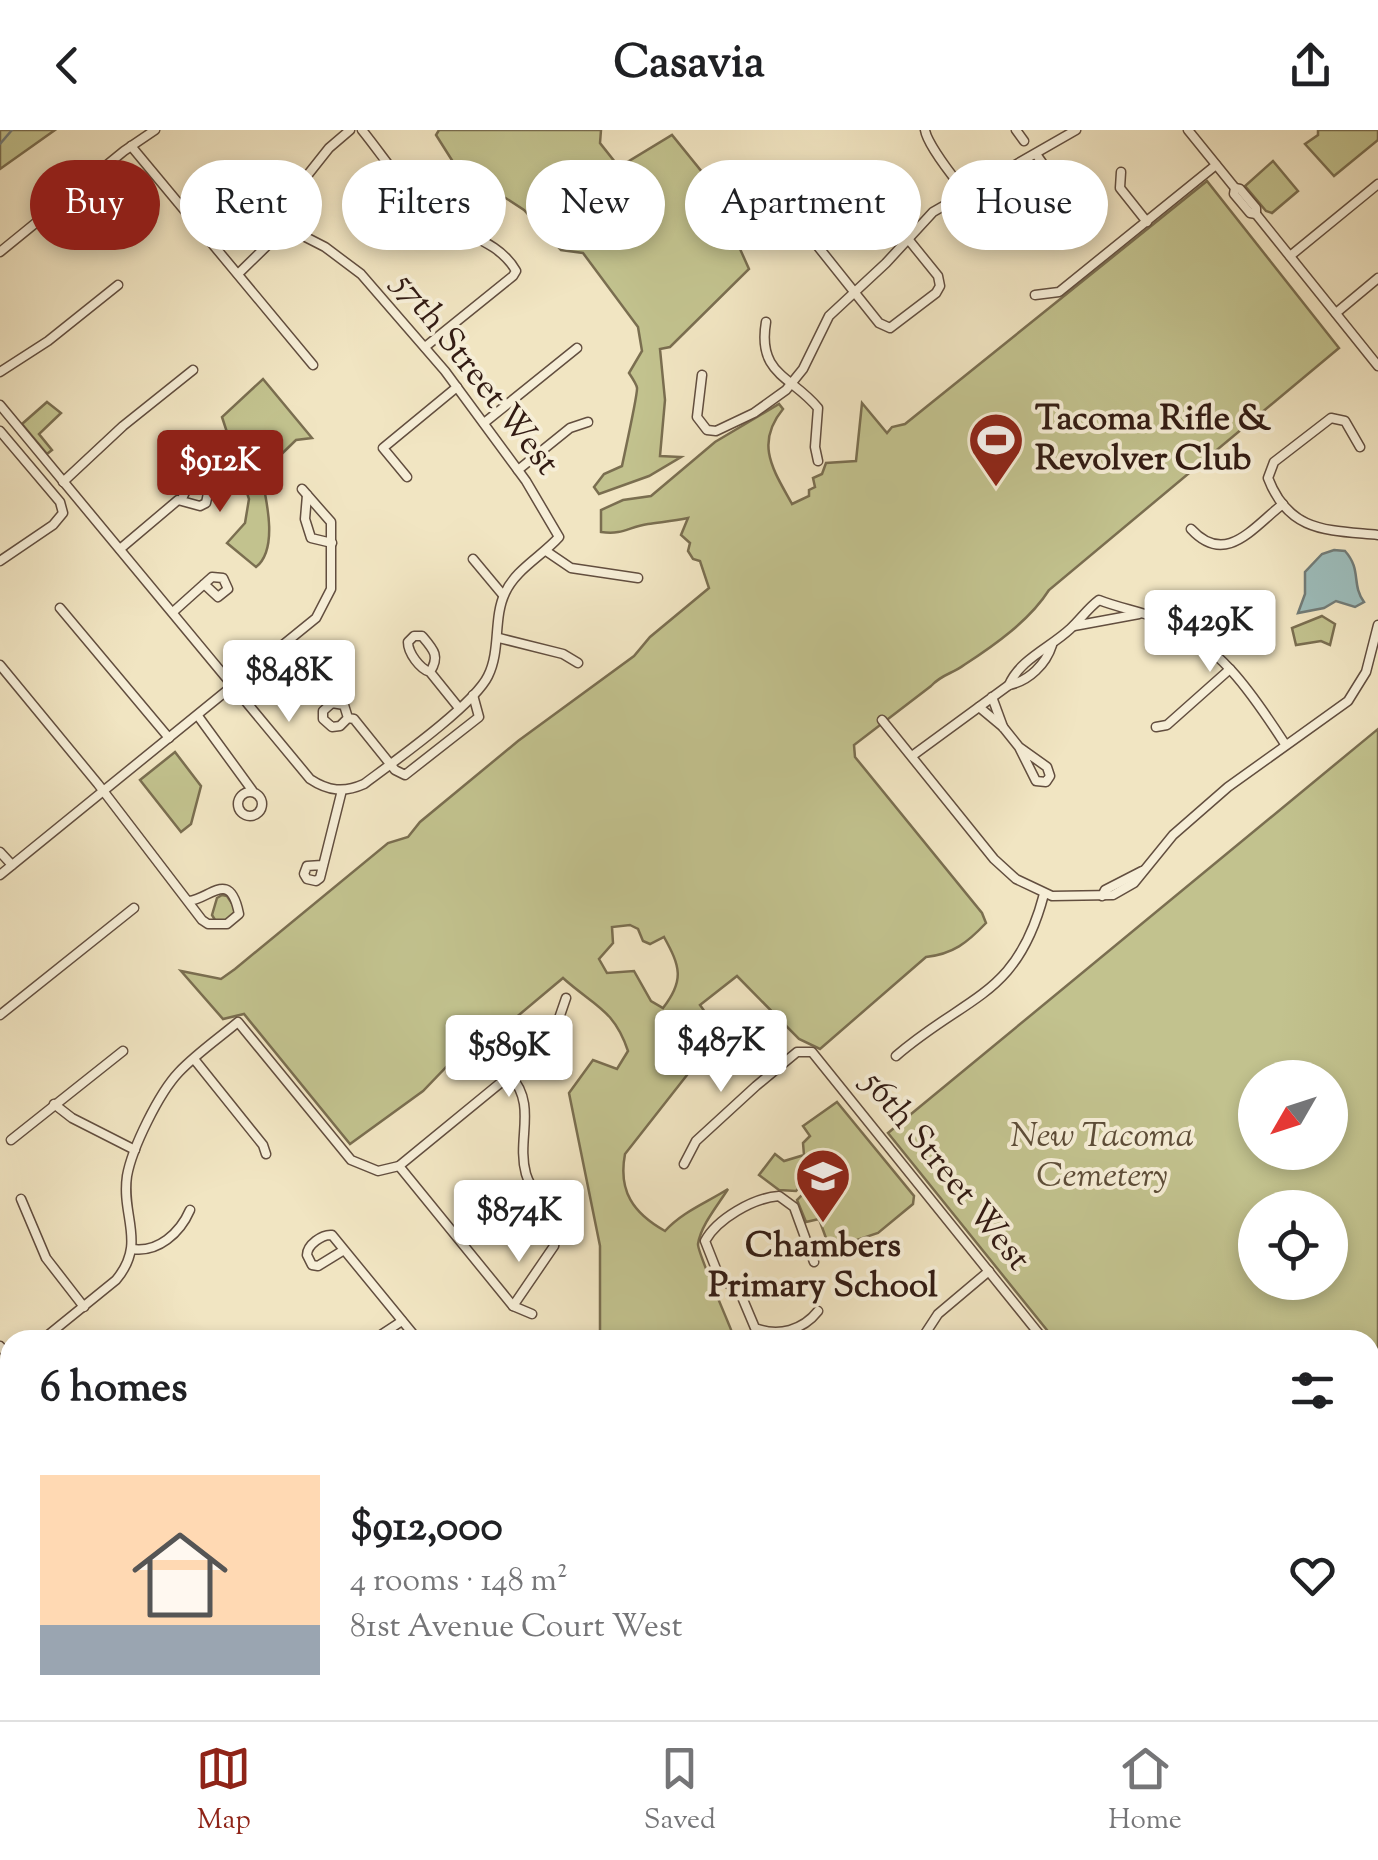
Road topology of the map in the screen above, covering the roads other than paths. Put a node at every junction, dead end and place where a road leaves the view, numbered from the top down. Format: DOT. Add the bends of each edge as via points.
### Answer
graph roads {
  1 [pos="155,130"];
  2 [pos="350,130"];
  3 [pos="362,130"];
  4 [pos="925,130"];
  5 [pos="1016,130"];
  6 [pos="1076,130"];
  7 [pos="1188,130"];
  8 [pos="1024,141"];
  9 [pos="131,146"];
  10 [pos="1036,154"];
  11 [pos="320,160"];
  12 [pos="942,160"];
  13 [pos="1025,160"];
  14 [pos="1040,160"];
  15 [pos="1216,165"];
  16 [pos="1121,172"];
  17 [pos="1378,184"];
  18 [pos="941,207"];
  19 [pos="1147,222"];
  20 [pos="921,224"];
  21 [pos="322,247"];
  22 [pos="264,250"];
  23 [pos="818,250"];
  24 [pos="897,250"];
  25 [pos="918,250"];
  26 [pos="0,252"];
  27 [pos="1290,256"];
  28 [pos="238,274"];
  29 [pos="1378,278"];
  30 [pos="118,285"];
  31 [pos="853,290"];
  32 [pos="1035,295"];
  33 [pos="1336,313"];
  34 [pos="766,322"];
  35 [pos="1376,345"];
  36 [pos="425,348"];
  37 [pos="577,348"];
  38 [pos="1367,352"];
  39 [pos="313,365"];
  40 [pos="1378,368"];
  41 [pos="193,370"];
  42 [pos="0,372"];
  43 [pos="702,375"];
  44 [pos="790,385"];
  45 [pos="458,387"];
  46 [pos="0,405"];
  47 [pos="588,422"];
  48 [pos="484,423"];
  49 [pos="0,430"];
  50 [pos="1360,448"];
  51 [pos="818,460"];
  52 [pos="518,470"];
  53 [pos="407,477"];
  54 [pos="63,482"];
  55 [pos="182,499"];
  56 [pos="1283,504"];
  57 [pos="1192,530"];
  58 [pos="1378,535"];
  59 [pos="332,544"];
  60 [pos="120,549"];
  61 [pos="546,551"];
  62 [pos="473,559"];
  63 [pos="0,561"];
  64 [pos="638,578"];
  65 [pos="204,584"];
  66 [pos="503,595"];
  67 [pos="60,608"];
  68 [pos="173,612"];
  69 [pos="1143,614"];
  70 [pos="1378,625"];
  71 [pos="1074,626"];
  72 [pos="499,638"];
  73 [pos="578,663"];
  74 [pos="0,666"];
  75 [pos="1230,669"];
  76 [pos="430,672"];
  77 [pos="234,687"];
  78 [pos="473,696"];
  79 [pos="992,697"];
  80 [pos="979,707"];
  81 [pos="459,708"];
  82 [pos="198,716"];
  83 [pos="348,718"];
  84 [pos="882,720"];
  85 [pos="1156,726"];
  86 [pos="1003,727"];
  87 [pos="170,738"];
  88 [pos="1286,744"];
  89 [pos="1018,748"];
  90 [pos="912,756"];
  91 [pos="390,762"];
  92 [pos="252,790"];
  93 [pos="342,790"];
  94 [pos="103,793"];
  95 [pos="0,852"];
  96 [pos="12,865"];
  97 [pos="322,865"];
  98 [pos="0,875"];
  99 [pos="1044,894"];
  100 [pos="189,901"];
  101 [pos="134,908"];
  102 [pos="566,998"];
  103 [pos="0,1014"];
  104 [pos="124,1051"];
  105 [pos="896,1056"];
  106 [pos="194,1059"];
  107 [pos="510,1075"];
  108 [pos="54,1104"];
  109 [pos="11,1140"];
  110 [pos="135,1150"];
  111 [pos="266,1154"];
  112 [pos="684,1164"];
  113 [pos="398,1166"];
  114 [pos="21,1199"];
  115 [pos="190,1210"];
  116 [pos="132,1249"];
  117 [pos="344,1250"];
  118 [pos="814,1262"];
  119 [pos="989,1271"];
  120 [pos="513,1306"];
  121 [pos="84,1307"];
  122 [pos="818,1310"];
  123 [pos="532,1314"];
  124 [pos="402,1320"];
  125 [pos="55,1330"];
  126 [pos="388,1330"];
  127 [pos="410,1330"];
  128 [pos="764,1330"];
  129 [pos="783,1330"];
  130 [pos="928,1330"];
  131 [pos="1036,1330"];
  1 -- 9 [label="street"];
  2 -- 11 [label="street"];
  3 -- 36 [label="street" via="427,209 492,247 516,271"];
  4 -- 12 [label="street"];
  5 -- 8 [label="street"];
  6 -- 10 [label="street"];
  7 -- 15 [label="street"];
  9 -- 26 [label="street"];
  9 -- 28 [label="street"];
  10 -- 13 [label="street"];
  10 -- 14 [label="street"];
  15 -- 19 [label="street"];
  15 -- 27 [label="street"];
  16 -- 19 [label="street" via="1120,188"];
  17 -- 27 [label="street"];
  18 -- 20 [label="street"];
  19 -- 32 [label="street" via="1059,292"];
  21 -- 36 [label="street, 57th Street West" via="345,260"];
  22 -- 28 [label="street"];
  23 -- 31 [label="street"];
  24 -- 31 [label="street"];
  25 -- 31 [label="street" via="937,272 938,289 895,327 886,328"];
  27 -- 33 [label="street"];
  28 -- 39 [label="street"];
  29 -- 33 [label="street"];
  30 -- 42 [label="street"];
  31 -- 44 [label="street" via="823,324"];
  33 -- 38 [label="street"];
  34 -- 44 [label="street" via="768,355"];
  35 -- 38 [label="street"];
  36 -- 45 [label="street, 57th Street West"];
  37 -- 48 [label="street"];
  38 -- 40 [label="street"];
  41 -- 54 [label="street"];
  43 -- 44 [label="street" via="697,417 707,430 768,405"];
  44 -- 51 [label="street" via="818,408"];
  45 -- 48 [label="street, 57th Street West"];
  45 -- 53 [label="street" via="383,448"];
  46 -- 54 [label="street"];
  47 -- 52 [label="street" via="570,428"];
  48 -- 52 [label="street, 57th Street West"];
  49 -- 63 [label="street" via="63,513"];
  50 -- 56 [label="street" via="1345,421 1327,420 1271,466 1269,482"];
  52 -- 61 [label="street, 57th Street West" via="559,537"];
  54 -- 60 [label="street"];
  55 -- 60 [label="street"];
  56 -- 57 [label="street" via="1223,546 1204,543"];
  56 -- 58 [label="street" via="1307,526"];
  59 -- 59 [label="street" via="331,522 305,492 311,538"];
  59 -- 77 [label="street" via="331,590 321,612"];
  60 -- 68 [label="street"];
  61 -- 64 [label="street" via="571,568"];
  61 -- 66 [label="street"];
  62 -- 66 [label="street"];
  65 -- 68 [label="street"];
  66 -- 72 [label="street"];
  67 -- 87 [label="street"];
  68 -- 77 [label="street"];
  69 -- 71 [label="street"];
  69 -- 71 [label="street" via="1099,600"];
  69 -- 75 [label="street" via="1193,635"];
  70 -- 88 [label="street" via="1366,672 1348,701"];
  71 -- 79 [label="street"];
  72 -- 73 [label="street"];
  72 -- 78 [label="street" via="488,677"];
  74 -- 94 [label="street"];
  75 -- 85 [label="street" via="1167,725"];
  75 -- 88 [label="street"];
  76 -- 76 [label="street" via="438,657 422,636 414,636 409,650"];
  76 -- 81 [label="street"];
  77 -- 82 [label="street"];
  77 -- 93 [label="street" via="310,779"];
  78 -- 81 [label="street"];
  78 -- 91 [label="street" via="480,712 469,726 405,775"];
  79 -- 80 [label="street"];
  79 -- 86 [label="street"];
  80 -- 86 [label="street"];
  80 -- 90 [label="street"];
  81 -- 91 [label="street"];
  82 -- 87 [label="street"];
  82 -- 92 [label="street"];
  83 -- 91 [label="street"];
  84 -- 90 [label="street"];
  86 -- 89 [label="street"];
  87 -- 94 [label="street"];
  88 -- 99 [label="street" via="1207,804 1128,888 1113,896"];
  89 -- 89 [label="street" via="1032,776 1046,782 1046,767"];
  90 -- 99 [label="street" via="1001,866"];
  91 -- 93 [label="street" via="364,784"];
  93 -- 97 [label="street"];
  94 -- 96 [label="street"];
  94 -- 100 [label="street"];
  95 -- 96 [label="street"];
  96 -- 98 [label="street"];
  99 -- 105 [label="street" via="1029,940 1002,980"];
  100 -- 100 [label="street" via="220,888 239,914 230,924 208,924"];
  101 -- 103 [label="street"];
  102 -- 107 [label="street" via="549,1041"];
  104 -- 108 [label="street"];
  106 -- 110 [label="street" via="167,1089"];
  106 -- 111 [label="street"];
  106 -- 113 [label="street" via="238,1022 351,1160 378,1171"];
  107 -- 113 [label="street"];
  107 -- 120 [label="street" via="525,1101 528,1178 556,1235"];
  108 -- 109 [label="street"];
  108 -- 110 [label="street"];
  110 -- 116 [label="street" via="126,1192"];
  112 -- 119 [label="street, 56th Street West" via="696,1142 797,1052 808,1050"];
  113 -- 120 [label="street"];
  114 -- 121 [label="street" via="46,1258"];
  115 -- 116 [label="street" via="155,1247"];
  116 -- 121 [label="street" via="121,1275"];
  117 -- 117 [label="street" via="318,1266 306,1255 328,1234"];
  117 -- 124 [label="street"];
  118 -- 128 [label="street" via="794,1207 779,1196 727,1218 706,1236 720,1279 739,1290 756,1328"];
  119 -- 130 [label="street"];
  119 -- 131 [label="street, 56th Street West"];
  120 -- 123 [label="street"];
  121 -- 125 [label="street"];
  122 -- 129 [label="street" via="804,1326"];
  124 -- 126 [label="street"];
  124 -- 127 [label="street"];
}
